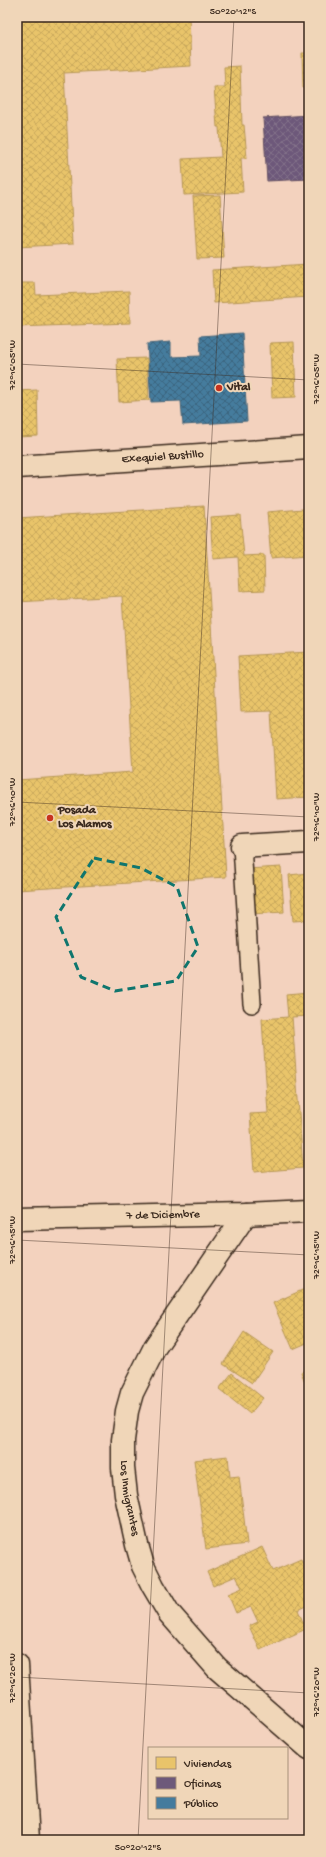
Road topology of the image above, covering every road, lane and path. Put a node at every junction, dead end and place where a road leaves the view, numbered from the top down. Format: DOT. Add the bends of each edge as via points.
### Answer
graph roads {
  1 [pos="309,448"];
  2 [pos="17,467"];
  3 [pos="309,842"];
  4 [pos="242,846"];
  5 [pos="252,1004"];
  6 [pos="309,1211"];
  7 [pos="246,1214"];
  8 [pos="17,1219"];
  9 [pos="17,1665"];
  10 [pos="309,1748"];
  11 [pos="28,1840"];
  1 -- 2 [label="street, Exequiel Bustillo"];
  3 -- 4 [label="street"];
  4 -- 5 [label="lane"];
  6 -- 7 [label="street, 7 de Diciembre"];
  7 -- 8 [label="street, 7 de Diciembre"];
  7 -- 10 [label="street, Los Inmigrantes" via="155,1347 132,1393 123,1440 126,1495 143,1566 169,1613 217,1668"];
  9 -- 11 [label="street"];
}
